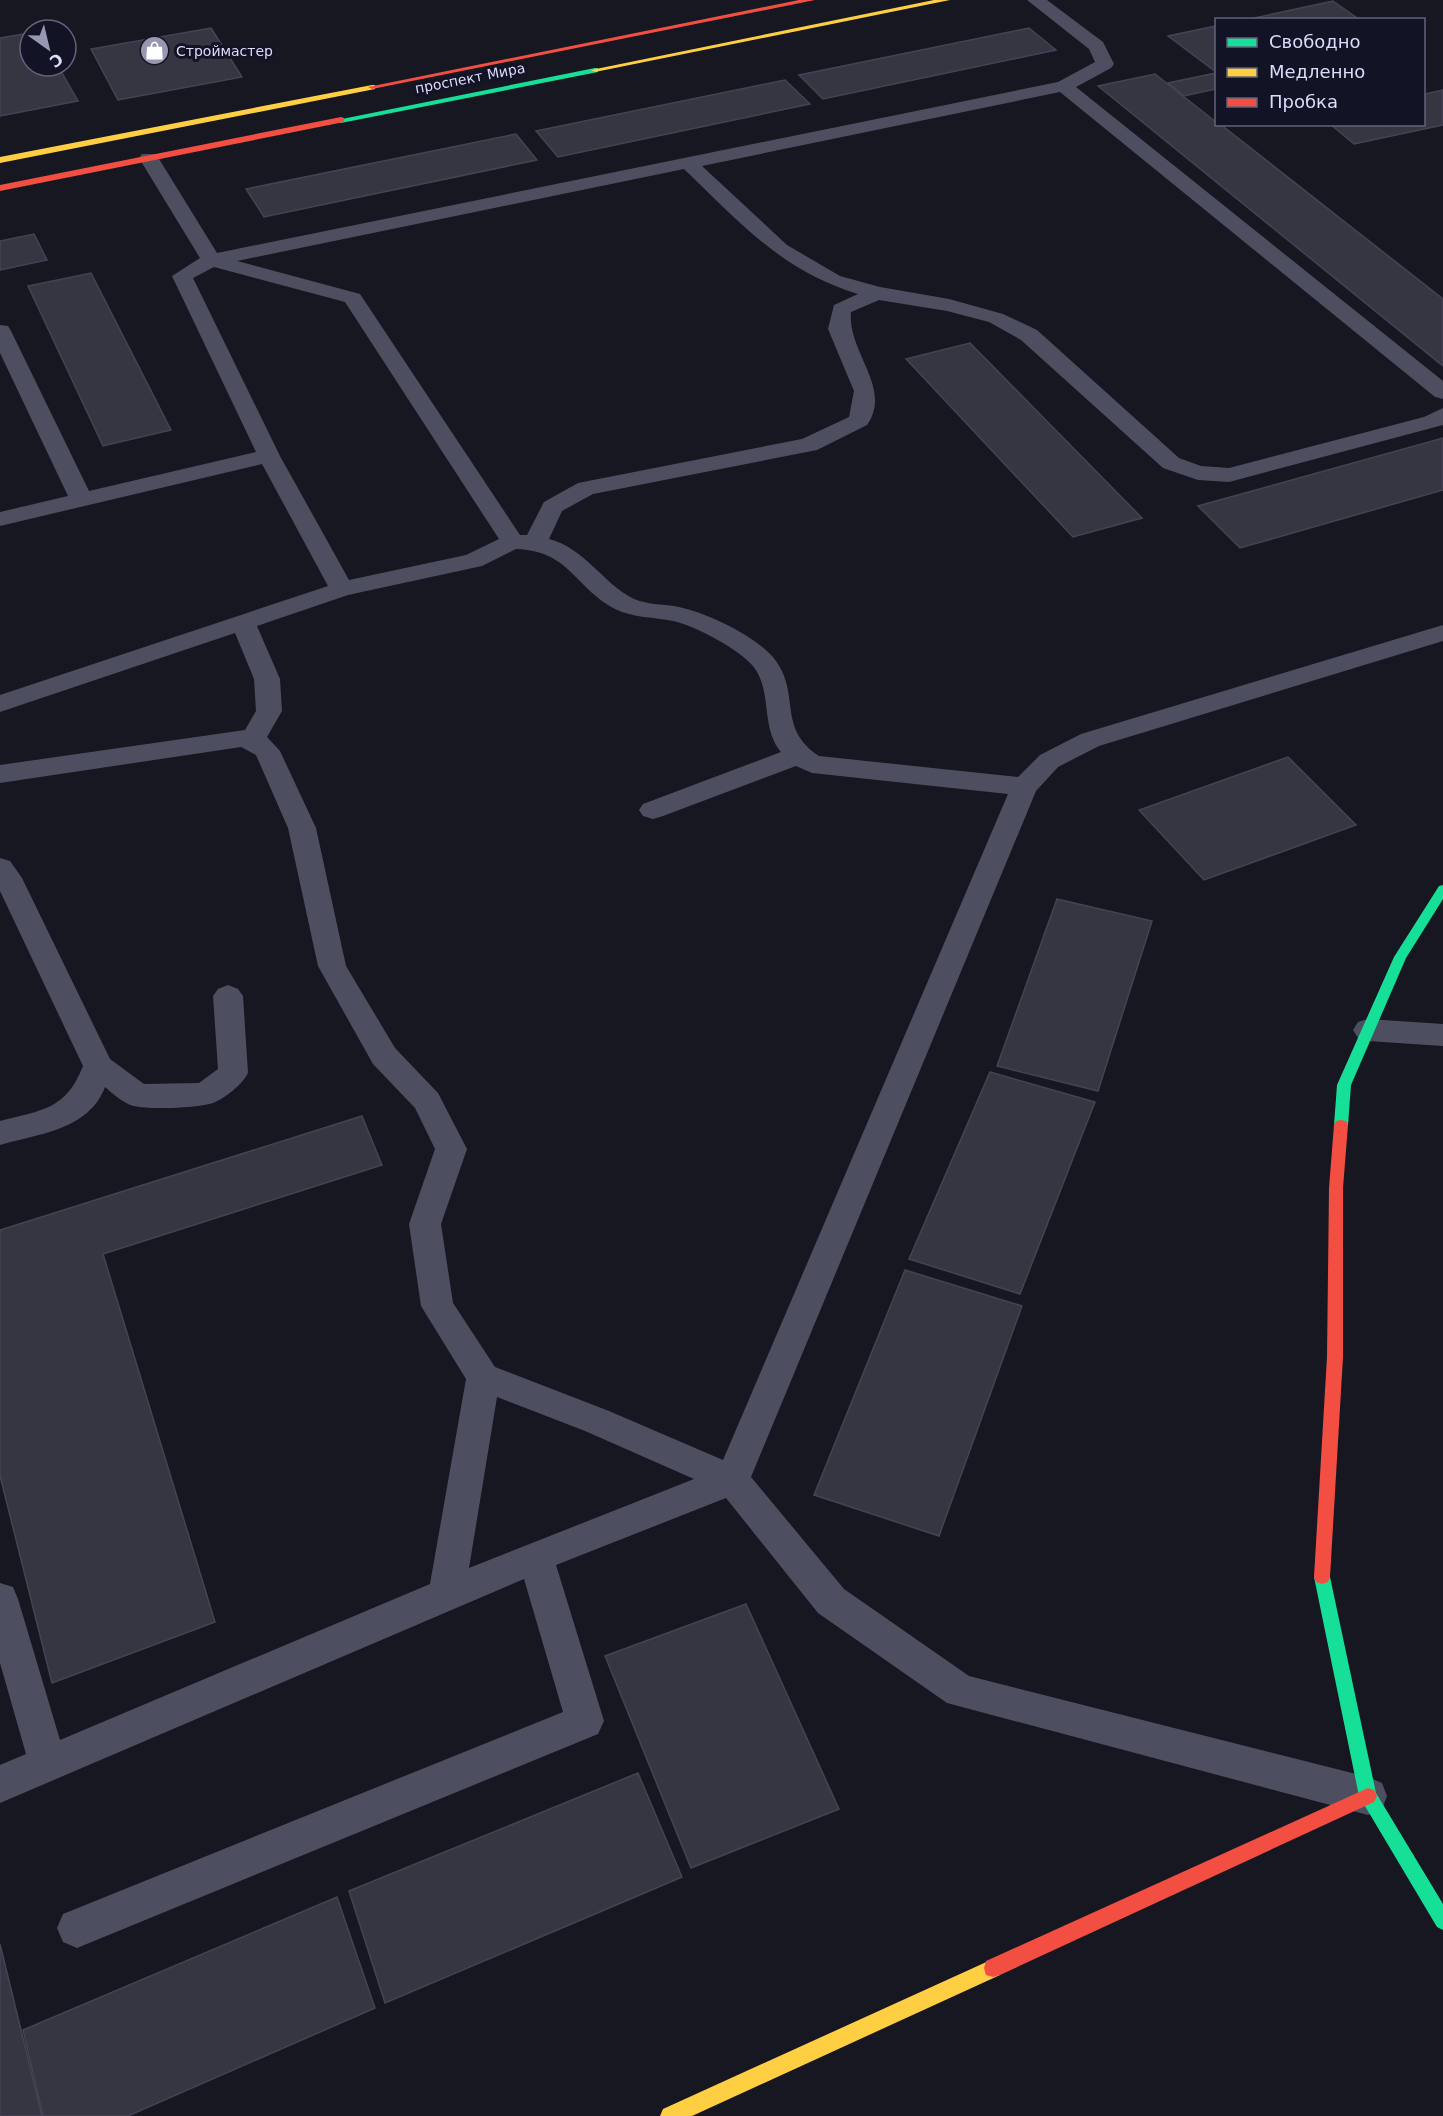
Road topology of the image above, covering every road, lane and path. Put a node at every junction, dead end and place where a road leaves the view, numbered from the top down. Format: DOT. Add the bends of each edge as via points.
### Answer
graph roads {
  1 [pos="811,0"];
  2 [pos="946,0"];
  3 [pos="1036,0"];
  4 [pos="764,5"];
  5 [pos="1064,86"];
  6 [pos="149,158"];
  7 [pos="0,160"];
  8 [pos="689,164"];
  9 [pos="0,188"];
  10 [pos="211,260"];
  11 [pos="877,293"];
  12 [pos="0,331"];
  13 [pos="1443,392"];
  14 [pos="1443,415"];
  15 [pos="269,456"];
  16 [pos="82,500"];
  17 [pos="0,519"];
  18 [pos="524,541"];
  19 [pos="342,589"];
  20 [pos="243,622"];
  21 [pos="1443,633"];
  22 [pos="0,704"];
  23 [pos="252,740"];
  24 [pos="797,756"];
  25 [pos="0,774"];
  26 [pos="1024,787"];
  27 [pos="653,810"];
  28 [pos="0,868"];
  29 [pos="1443,889"];
  30 [pos="228,996"];
  31 [pos="1368,1030"];
  32 [pos="1443,1035"];
  33 [pos="98,1066"];
  34 [pos="0,1133"];
  35 [pos="483,1377"];
  36 [pos="732,1480"];
  37 [pos="535,1557"];
  38 [pos="447,1594"];
  39 [pos="0,1599"];
  40 [pos="48,1763"];
  41 [pos="0,1784"];
  42 [pos="1368,1796"];
  43 [pos="1443,1921"];
  44 [pos="77,1928"];
  45 [pos="670,2116"];
  1 -- 4 [label="main road, проспект Мира"];
  2 -- 6 [label="main road, проспект Мира"];
  3 -- 5 [label="lane" via="1097,46 1105,64"];
  4 -- 7 [label="main road, проспект Мира"];
  5 -- 8 [label="lane"];
  5 -- 13 [label="lane"];
  6 -- 9 [label="main road, проспект Мира"];
  6 -- 10 [label="lane"];
  8 -- 10 [label="lane"];
  8 -- 11 [label="lane" via="780,249 833,280"];
  10 -- 15 [label="lane" via="182,276"];
  10 -- 18 [label="lane" via="353,298 501,521"];
  11 -- 14 [label="lane" via="949,305 996,318 1029,335 1171,463 1198,473 1229,475 1432,422"];
  11 -- 18 [label="lane" via="841,309 838,329 865,391 859,420 809,445 586,488 552,507"];
  12 -- 16 [label="lane"];
  15 -- 16 [label="lane"];
  15 -- 19 [label="lane"];
  16 -- 17 [label="lane"];
  18 -- 19 [label="lane" via="473,561"];
  18 -- 24 [label="lane" via="560,548 594,582 627,605 684,616 747,647 763,661 775,680 779,729"];
  19 -- 20 [label="lane"];
  20 -- 22 [label="lane"];
  20 -- 23 [label="lane" via="267,679 269,711"];
  21 -- 26 [label="lane" via="1090,740 1049,761"];
  23 -- 25 [label="lane" via="242,738"];
  23 -- 35 [label="lane" via="272,758 302,828 332,966 384,1056 427,1101 451,1149 425,1224 436,1306"];
  24 -- 26 [label="lane" via="812,764"];
  24 -- 27 [label="lane"];
  26 -- 36 [label="lane"];
  28 -- 33 [label="lane"];
  29 -- 31 [label="main road" via="1400,957"];
  30 -- 33 [label="lane" via="233,1073 205,1094 138,1096"];
  31 -- 32 [label="lane"];
  31 -- 42 [label="main road" via="1344,1085 1336,1188 1335,1357 1322,1582"];
  33 -- 34 [label="lane" via="88,1092 63,1116"];
  35 -- 36 [label="lane"];
  35 -- 38 [label="lane"];
  36 -- 37 [label="lane"];
  36 -- 42 [label="lane" via="831,1602 960,1691"];
  37 -- 38 [label="lane"];
  37 -- 44 [label="lane" via="585,1720"];
  38 -- 40 [label="lane"];
  39 -- 40 [label="lane"];
  40 -- 41 [label="lane"];
  42 -- 43 [label="main road"];
  42 -- 45 [label="main road"];
}
